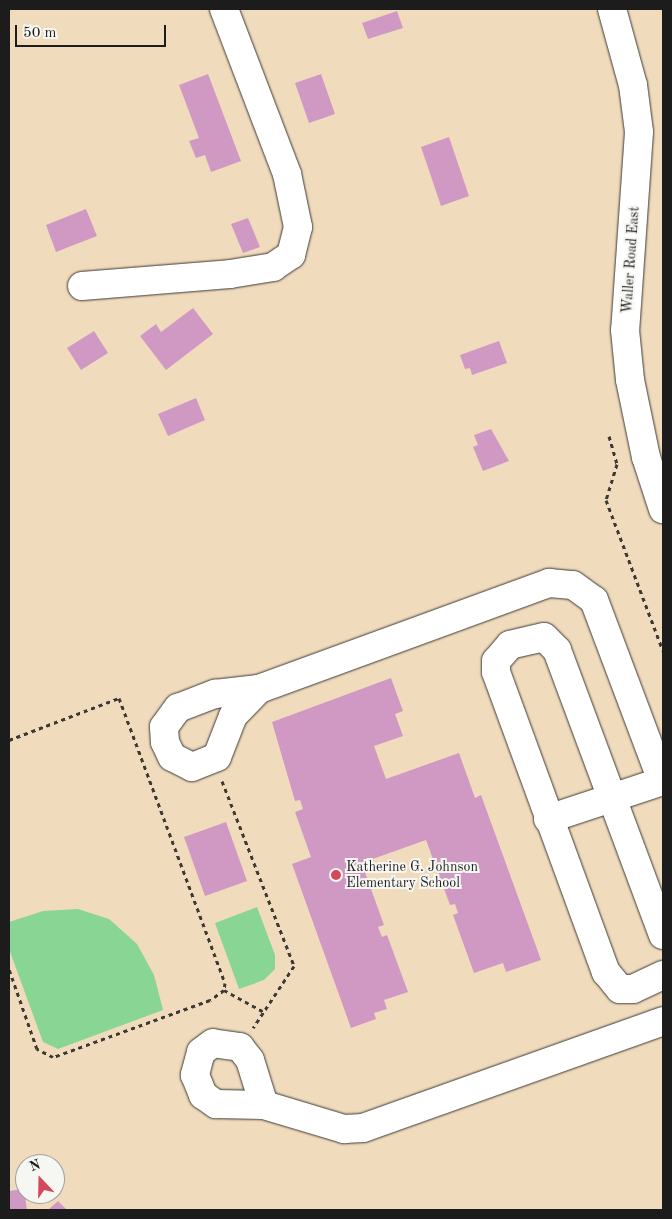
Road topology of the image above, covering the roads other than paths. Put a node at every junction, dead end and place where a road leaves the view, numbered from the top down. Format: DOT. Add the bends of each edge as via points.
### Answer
graph roads {
  1 [pos="224,9"];
  2 [pos="612,9"];
  3 [pos="82,286"];
  4 [pos="663,510"];
  5 [pos="259,689"];
  6 [pos="663,781"];
  7 [pos="612,800"];
  8 [pos="548,818"];
  9 [pos="663,935"];
  10 [pos="663,974"];
  11 [pos="663,1021"];
  12 [pos="264,1105"];
  1 -- 3 [label="street" via="287,174 298,227 291,255 273,267 230,274"];
  2 -- 4 [label="street, Waller Road East" via="633,85 640,132 626,330 630,380 646,457"];
  5 -- 5 [label="street" via="233,716 223,749 209,763 192,767 172,757 164,742 167,720 178,708 215,694"];
  5 -- 6 [label="street" via="549,583 573,585 594,600"];
  6 -- 7 [label="street"];
  7 -- 8 [label="street"];
  7 -- 8 [label="street" via="557,650 551,640 532,638 502,652 496,672"];
  7 -- 9 [label="street"];
  8 -- 10 [label="street" via="612,983 633,989"];
  11 -- 12 [label="street" via="378,1126 344,1129"];
  12 -- 12 [label="street" via="250,1060 240,1047 214,1043 201,1052 195,1067 200,1089 216,1104"];
}
